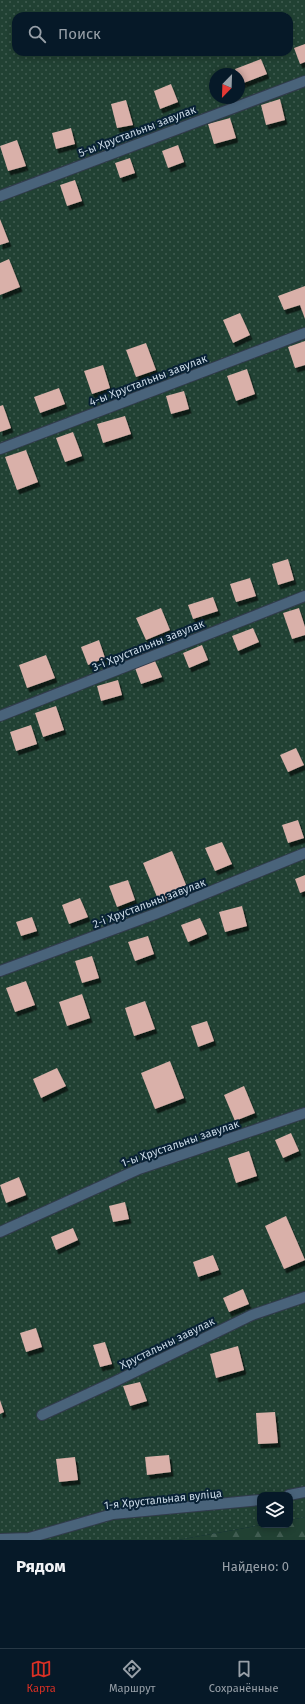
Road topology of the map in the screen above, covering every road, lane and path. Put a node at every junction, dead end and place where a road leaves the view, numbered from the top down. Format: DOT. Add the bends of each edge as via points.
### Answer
graph roads {
  1 [pos="305,81"];
  2 [pos="0,196"];
  3 [pos="305,333"];
  4 [pos="0,449"];
  5 [pos="305,596"];
  6 [pos="0,716"];
  7 [pos="305,853"];
  8 [pos="0,971"];
  9 [pos="305,1113"];
  10 [pos="0,1232"];
  11 [pos="305,1297"];
  12 [pos="42,1415"];
  13 [pos="305,1492"];
  14 [pos="293,1494"];
  15 [pos="257,1500"];
  16 [pos="0,1539"];
  1 -- 2 [label="lane, 5-ы Хрустальны завулак"];
  3 -- 4 [label="lane, 4-ы Хрустальны завулак"];
  5 -- 6 [label="lane, 3-і Хрустальны завулак"];
  7 -- 8 [label="lane, 2-і Хрустальны завулак" via="155,914"];
  9 -- 10 [label="lane, 1-ы Хрустальны завулак" via="139,1169"];
  11 -- 12 [label="lane, Хрустальны завулак" via="252,1315"];
  13 -- 14 [label="lane"];
  15 -- 16 [label="lane, 1-я Хрустальная вуліца" via="112,1514 29,1538"];
}
